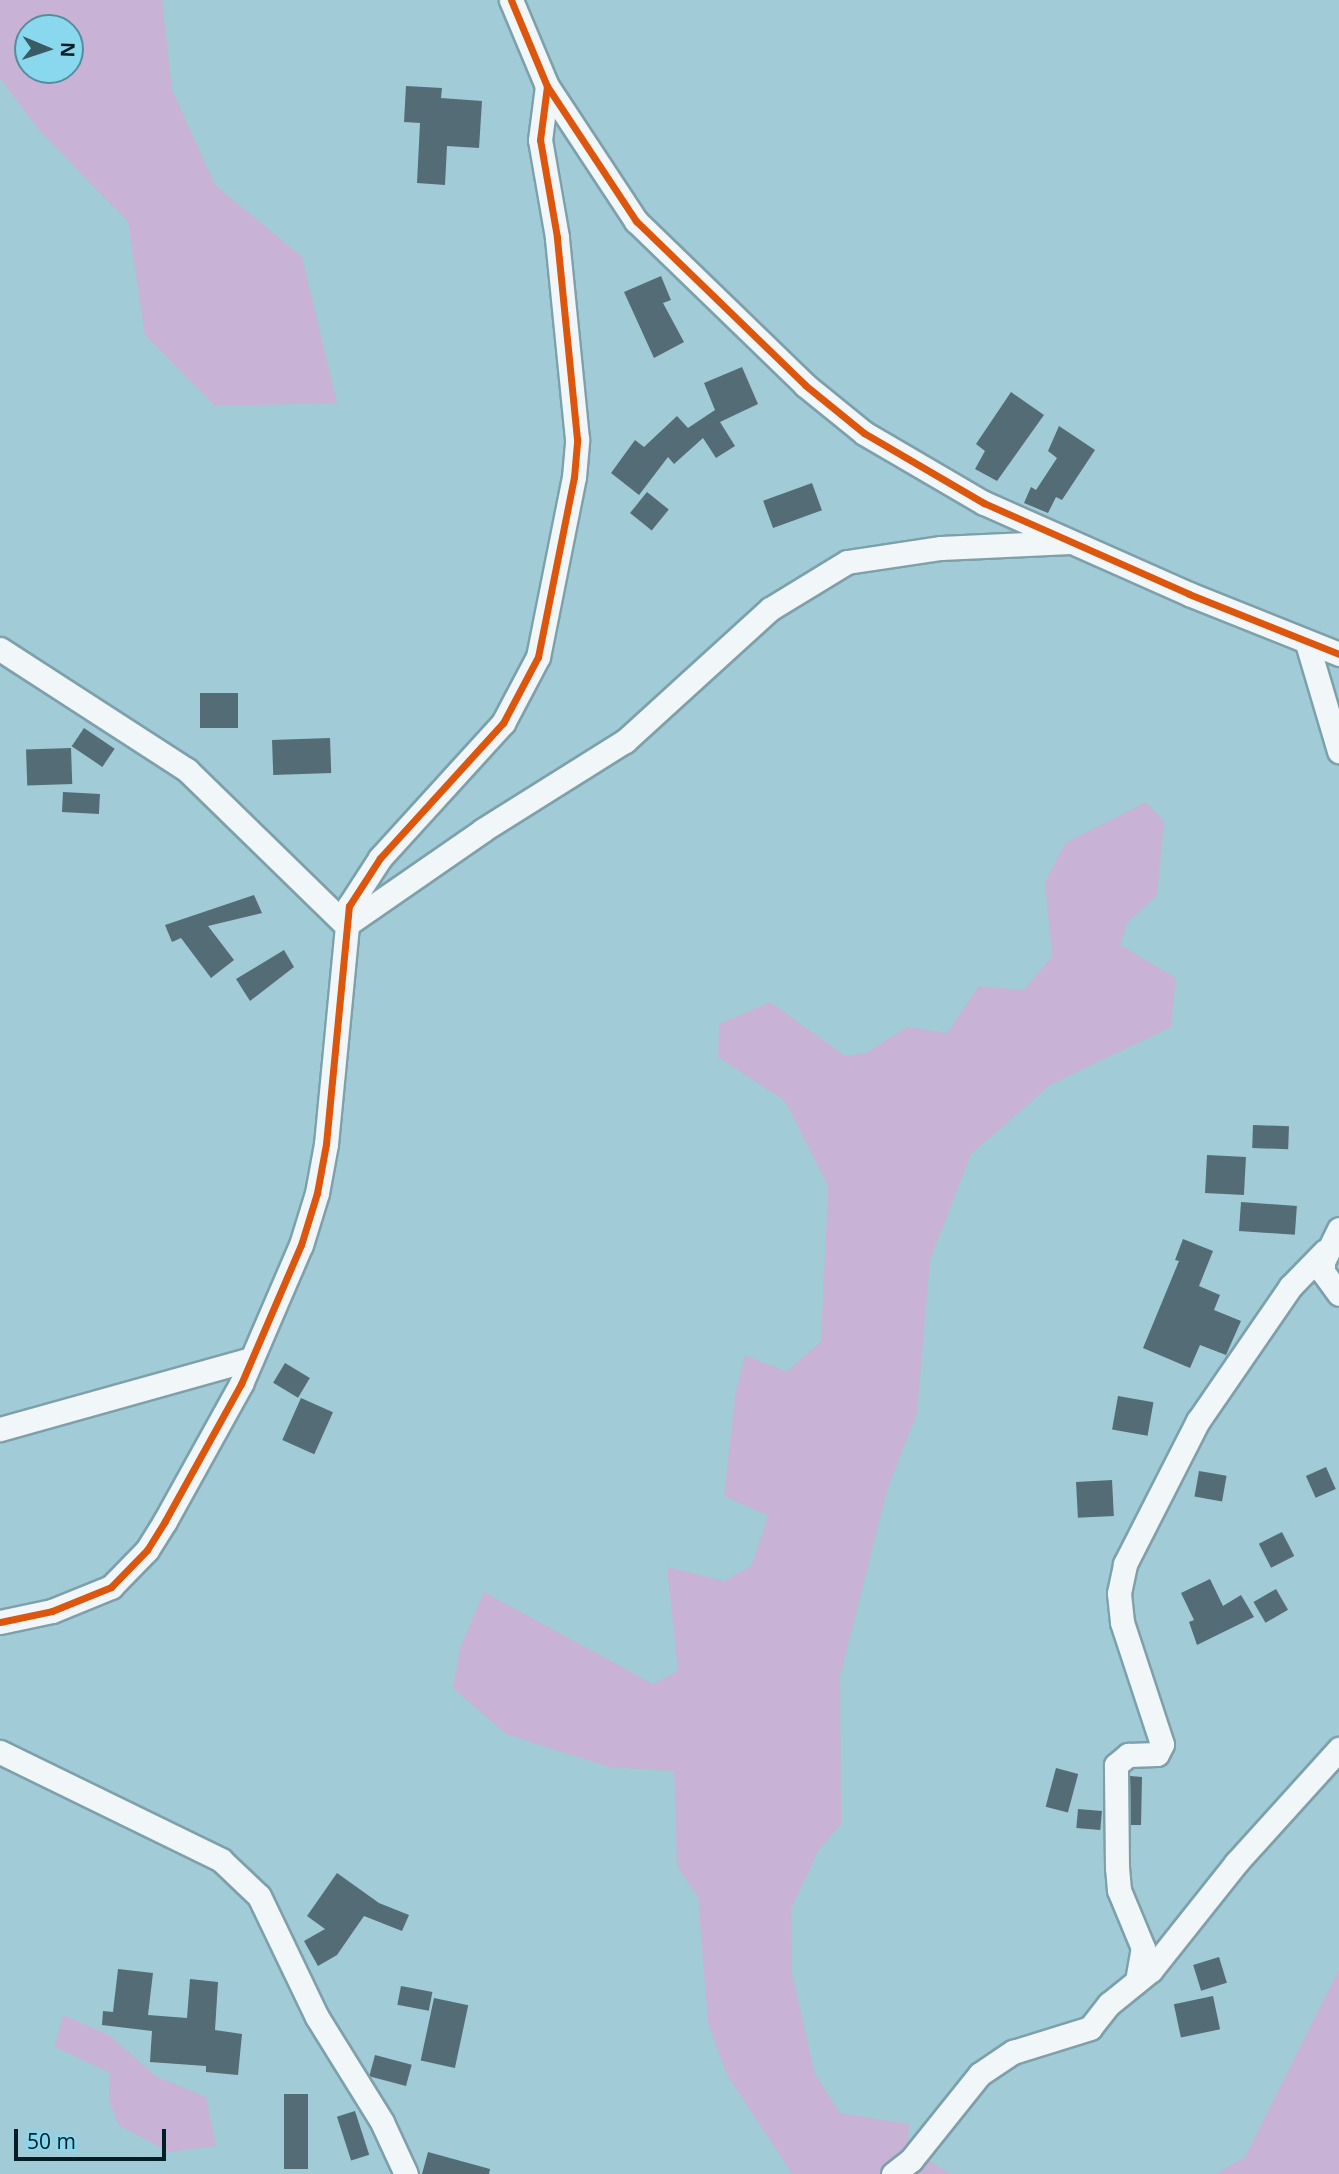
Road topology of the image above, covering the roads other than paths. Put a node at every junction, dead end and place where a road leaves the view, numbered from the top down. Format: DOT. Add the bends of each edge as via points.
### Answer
graph roads {
  1 [pos="511,0"];
  2 [pos="547,86"];
  3 [pos="1070,542"];
  4 [pos="1307,643"];
  5 [pos="0,649"];
  6 [pos="1339,654"];
  7 [pos="1339,751"];
  8 [pos="346,925"];
  9 [pos="1339,1229"];
  10 [pos="1325,1251"];
  11 [pos="1339,1294"];
  12 [pos="251,1359"];
  13 [pos="0,1430"];
  14 [pos="0,1622"];
  15 [pos="1339,1749"];
  16 [pos="0,1752"];
  17 [pos="1137,1981"];
  18 [pos="407,2174"];
  19 [pos="894,2174"];
  1 -- 2 [label="street"];
  2 -- 3 [label="street" via="636,221 805,385 864,433 922,470"];
  2 -- 8 [label="street" via="540,140 557,237 577,439 543,638 529,676 503,723 367,875 349,906"];
  3 -- 4 [label="street"];
  3 -- 8 [label="street" via="941,548 848,562 770,609 625,741 483,830"];
  4 -- 6 [label="street"];
  4 -- 7 [label="street"];
  5 -- 8 [label="street" via="187,771"];
  8 -- 12 [label="street" via="331,1098 317,1193 301,1245"];
  9 -- 10 [label="street"];
  10 -- 11 [label="street" via="1323,1272"];
  10 -- 17 [label="street" via="1290,1287 1198,1421 1125,1564 1119,1593 1122,1622 1162,1744 1157,1754 1128,1755 1116,1765 1116,1867 1119,1890 1143,1948"];
  12 -- 13 [label="street"];
  12 -- 14 [label="street" via="165,1521 125,1574 91,1599"];
  15 -- 17 [label="street"];
  16 -- 18 [label="street" via="220,1860 259,1896 317,2017 382,2122"];
  17 -- 19 [label="street" via="1109,2004 1090,2028 1013,2052 980,2074 911,2160"];
}
